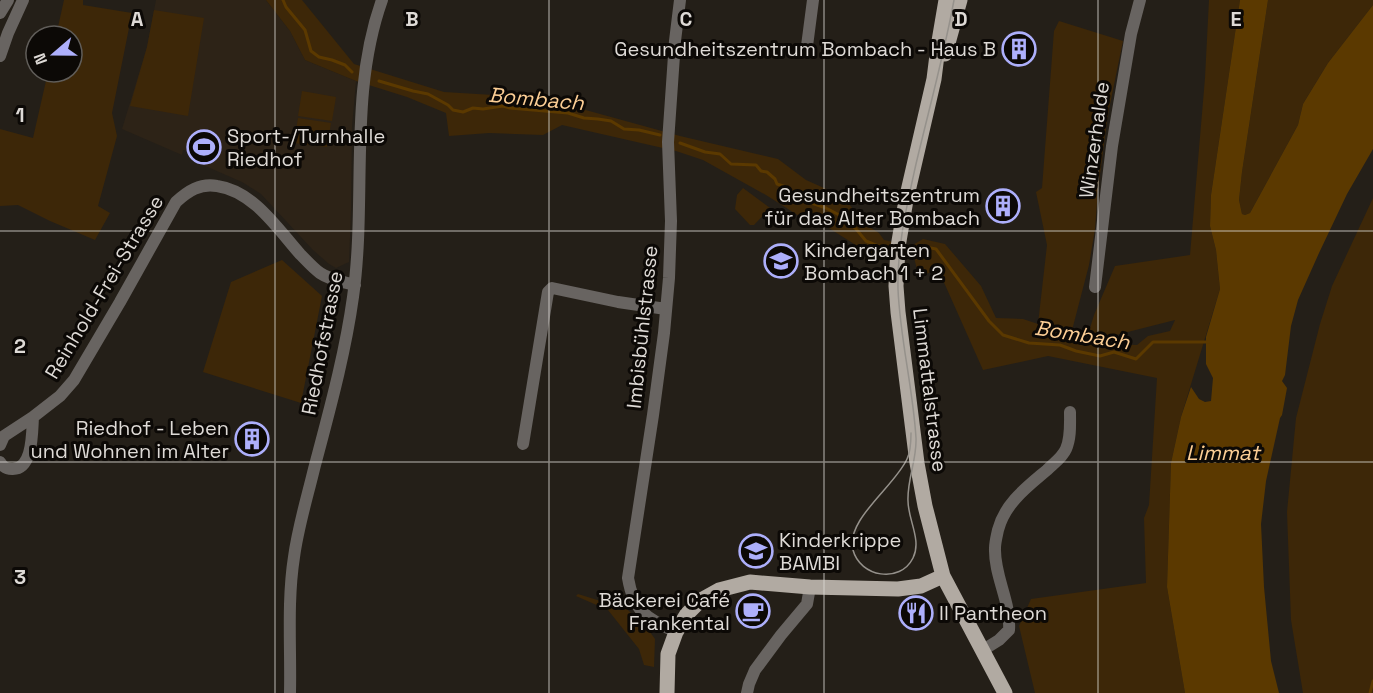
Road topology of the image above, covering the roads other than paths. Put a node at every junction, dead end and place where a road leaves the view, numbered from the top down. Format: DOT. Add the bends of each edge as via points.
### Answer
graph roads {
  1 [pos="8,0"];
  2 [pos="23,0"];
  3 [pos="382,0"];
  4 [pos="680,0"];
  5 [pos="813,0"];
  6 [pos="946,0"];
  7 [pos="960,0"];
  8 [pos="1140,0"];
  9 [pos="0,13"];
  10 [pos="807,46"];
  11 [pos="0,56"];
  12 [pos="934,79"];
  13 [pos="355,285"];
  14 [pos="1095,287"];
  15 [pos="666,309"];
  16 [pos="1070,412"];
  17 [pos="33,417"];
  18 [pos="523,444"];
  19 [pos="0,446"];
  20 [pos="0,462"];
  21 [pos="943,576"];
  22 [pos="810,587"];
  23 [pos="676,632"];
  24 [pos="982,650"];
  25 [pos="290,693"];
  26 [pos="667,693"];
  27 [pos="747,693"];
  28 [pos="1005,693"];
  1 -- 9 [label="street"];
  2 -- 11 [label="street"];
  3 -- 13 [label="street, Riedhofstrasse" via="364,86"];
  4 -- 15 [label="street, Imbisbühlstrasse" via="669,113 671,221"];
  5 -- 10 [label="street"];
  6 -- 12 [label="main road, Limmattalstrasse"];
  7 -- 12 [label="main road, Limmattalstrasse" via="946,53"];
  8 -- 14 [label="street, Winzerhalde" via="1112,146"];
  12 -- 21 [label="main road, Limmattalstrasse" via="902,221 896,286 917,463"];
  13 -- 17 [label="street, Reinhold-Frei-Strasse" via="320,273 260,208 236,191 213,185 196,188 176,202 74,380"];
  13 -- 25 [label="street, Riedhofstrasse" via="341,366 293,559"];
  15 -- 18 [label="street" via="552,288 548,292"];
  15 -- 23 [label="street, Imbisbühlstrasse" via="628,578 643,614"];
  16 -- 24 [label="street" via="1070,430 1060,458 1018,495 998,528 994,549 1009,630"];
  17 -- 19 [label="street, Reinhold-Frei-Strasse" via="4,436"];
  17 -- 20 [label="street" via="26,462 15,470"];
  21 -- 22 [label="main road" via="921,586 898,589"];
  21 -- 24 [label="main road, Limmattalstrasse"];
  22 -- 23 [label="main road" via="750,582 719,590 701,600"];
  22 -- 27 [label="street" via="807,604 755,670"];
  23 -- 26 [label="main road" via="668,654"];
  24 -- 28 [label="main road, Limmattalstrasse"];
}
